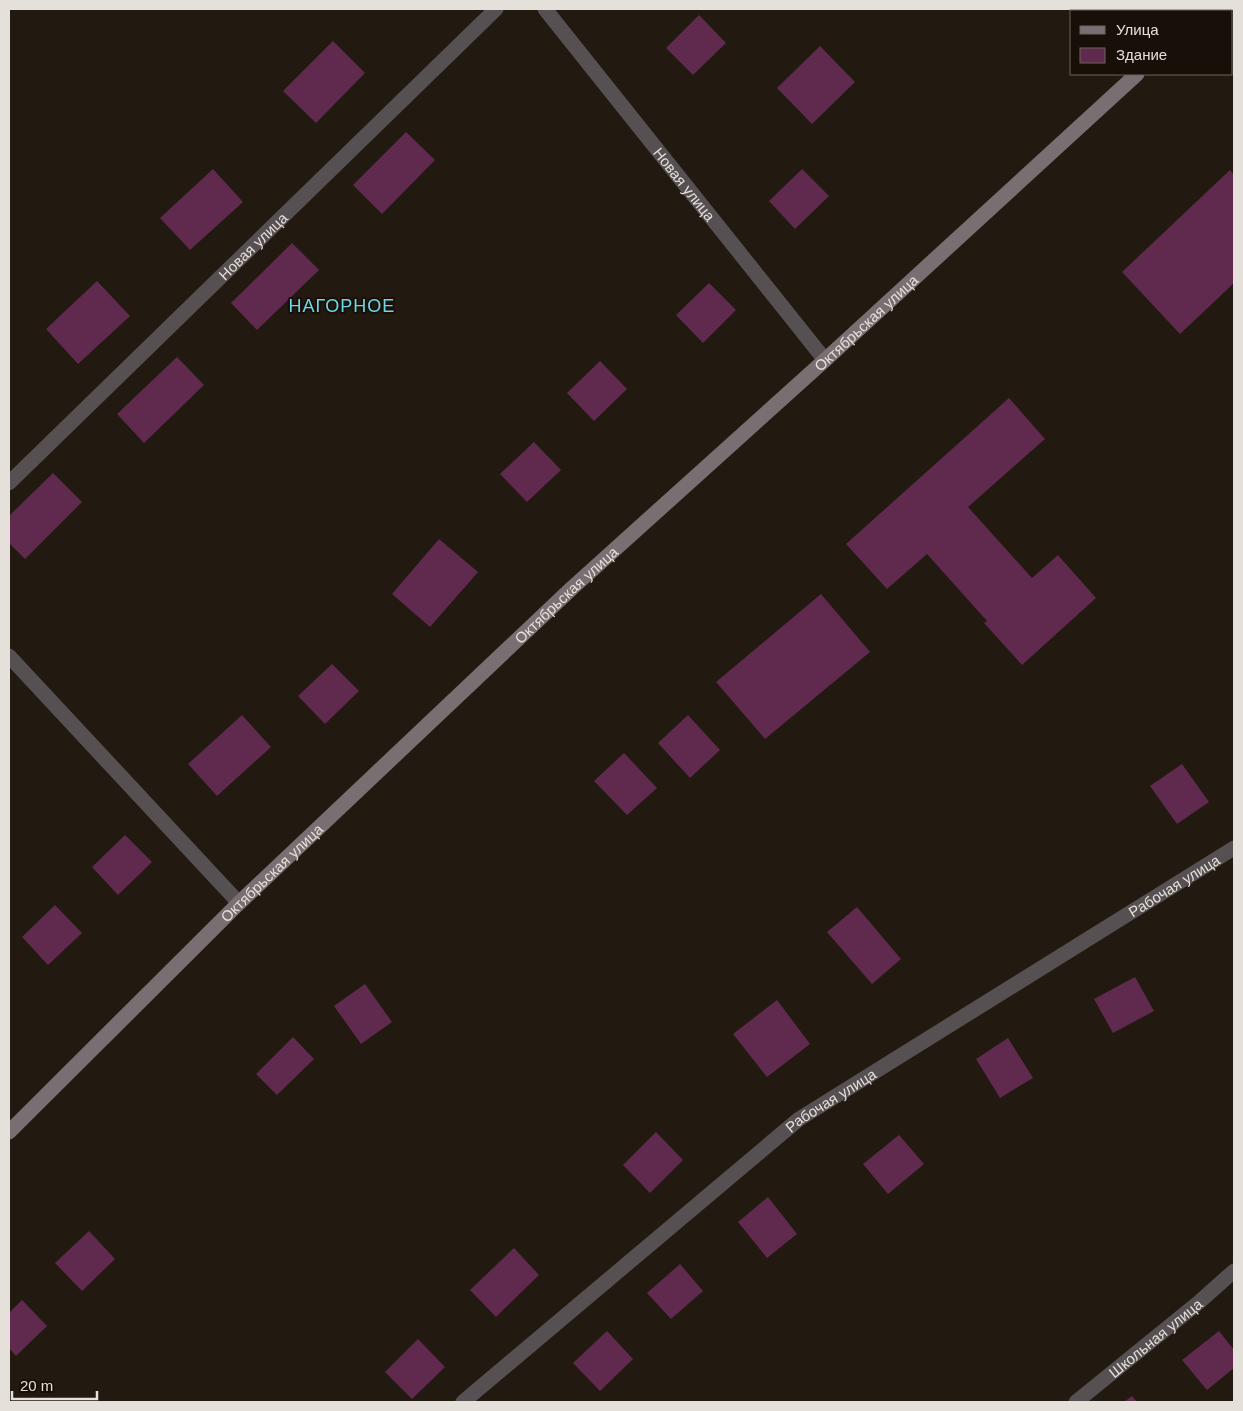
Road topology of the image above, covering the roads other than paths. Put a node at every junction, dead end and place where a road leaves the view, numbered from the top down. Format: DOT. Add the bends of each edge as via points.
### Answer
graph roads {
  1 [pos="496,9"];
  2 [pos="545,9"];
  3 [pos="1136,75"];
  4 [pos="825,360"];
  5 [pos="9,484"];
  6 [pos="9,656"];
  7 [pos="1234,848"];
  8 [pos="239,903"];
  9 [pos="9,1132"];
  10 [pos="1234,1272"];
  11 [pos="463,1402"];
  12 [pos="1076,1402"];
  1 -- 5 [label="street, Новая улица"];
  2 -- 4 [label="street, Новая улица"];
  3 -- 4 [label="street, Октябрьская улица"];
  4 -- 8 [label="street, Октябрьская улица" via="572,588"];
  6 -- 8 [label="street"];
  7 -- 11 [label="street, Рабочая улица" via="799,1119"];
  8 -- 9 [label="street, Октябрьская улица"];
  10 -- 12 [label="street, Школьная улица"];
}
